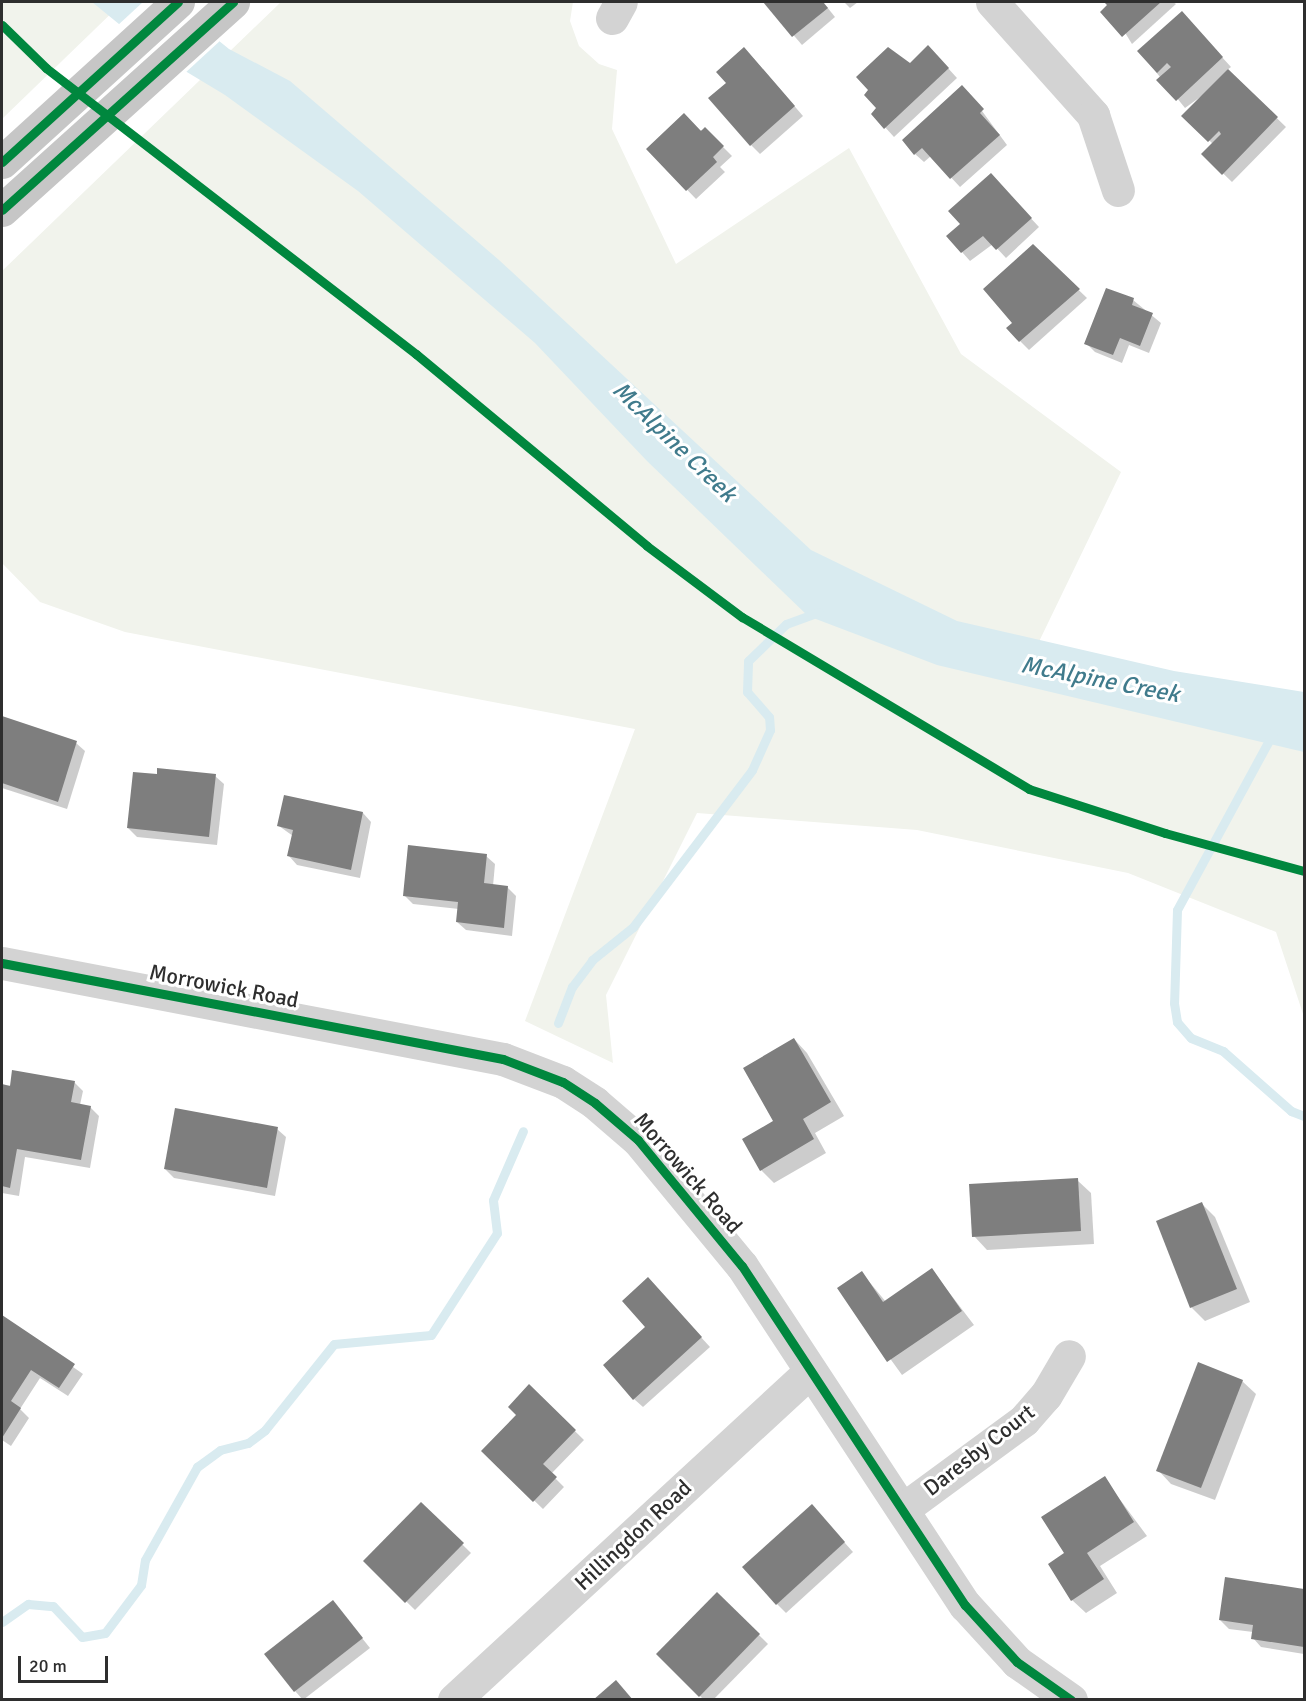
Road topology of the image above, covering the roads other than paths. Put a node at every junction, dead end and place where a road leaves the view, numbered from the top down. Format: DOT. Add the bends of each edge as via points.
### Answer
graph roads {
  1 [pos="178,2"];
  2 [pos="233,2"];
  3 [pos="992,2"];
  4 [pos="2,162"];
  5 [pos="1118,190"];
  6 [pos="2,210"];
  7 [pos="2,963"];
  8 [pos="1069,1356"];
  9 [pos="812,1371"];
  10 [pos="903,1509"];
  11 [pos="454,1700"];
  12 [pos="1071,1700"];
  1 -- 4 [label="main road"];
  2 -- 6 [label="main road"];
  3 -- 5 [label="street" via="1093,115"];
  7 -- 9 [label="street, Morrowick Road" via="503,1059 563,1082 619,1122 663,1168 742,1266"];
  8 -- 10 [label="street, Daresby Court" via="1046,1395 1024,1420"];
  9 -- 10 [label="street, Morrowick Road"];
  9 -- 11 [label="street, Hillingdon Road"];
  10 -- 12 [label="street, Morrowick Road" via="965,1605 993,1638 1017,1662"];
}
